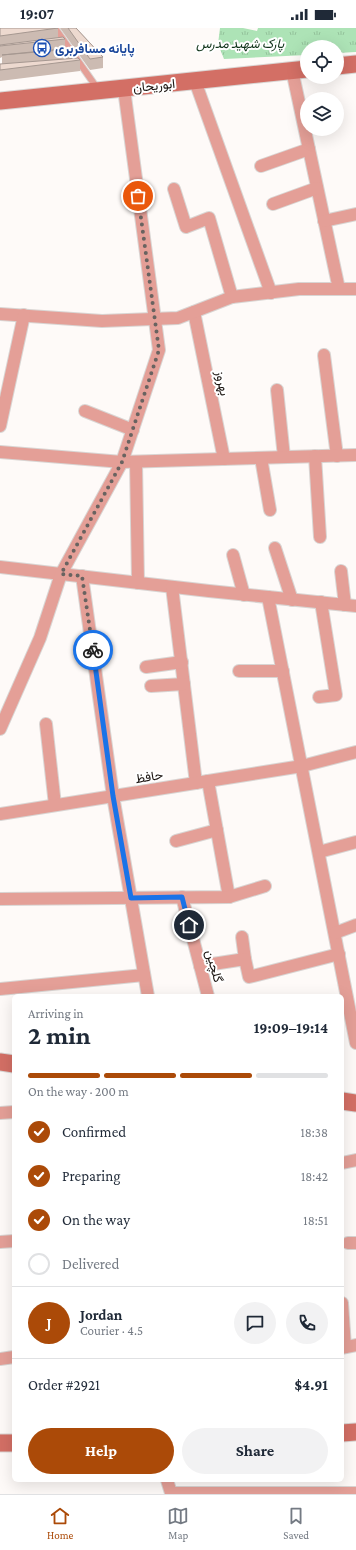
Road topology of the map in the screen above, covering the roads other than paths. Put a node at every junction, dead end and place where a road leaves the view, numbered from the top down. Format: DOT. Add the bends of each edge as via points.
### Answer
graph roads {
  1 [pos="55,28"];
  2 [pos="73,54"];
  3 [pos="66,55"];
  4 [pos="72,64"];
  5 [pos="80,64"];
  6 [pos="356,64"];
  7 [pos="344,65"];
  8 [pos="299,69"];
  9 [pos="195,81"];
  10 [pos="124,89"];
  11 [pos="99,91"];
  12 [pos="0,101"];
  13 [pos="309,149"];
  14 [pos="261,166"];
  15 [pos="317,188"];
  16 [pos="174,189"];
  17 [pos="273,204"];
  18 [pos="356,214"];
  19 [pos="324,220"];
  20 [pos="339,289"];
  21 [pos="356,289"];
  22 [pos="271,293"];
  23 [pos="232,297"];
  24 [pos="194,312"];
  25 [pos="0,314"];
  26 [pos="24,315"];
  27 [pos="154,319"];
  28 [pos="324,354"];
  29 [pos="277,390"];
  30 [pos="86,411"];
  31 [pos="0,426"];
  32 [pos="132,430"];
  33 [pos="0,452"];
  34 [pos="356,455"];
  35 [pos="315,456"];
  36 [pos="337,456"];
  37 [pos="284,457"];
  38 [pos="261,458"];
  39 [pos="224,459"];
  40 [pos="122,462"];
  41 [pos="136,462"];
  42 [pos="270,510"];
  43 [pos="320,537"];
  44 [pos="275,548"];
  45 [pos="232,555"];
  46 [pos="0,566"];
  47 [pos="341,571"];
  48 [pos="61,574"];
  49 [pos="82,576"];
  50 [pos="138,583"];
  51 [pos="172,587"];
  52 [pos="244,594"];
  53 [pos="268,597"];
  54 [pos="292,600"];
  55 [pos="321,602"];
  56 [pos="350,605"];
  57 [pos="182,662"];
  58 [pos="146,667"];
  59 [pos="239,671"];
  60 [pos="283,671"];
  61 [pos="184,684"];
  62 [pos="151,686"];
  63 [pos="319,697"];
  64 [pos="46,724"];
  65 [pos="0,729"];
  66 [pos="356,752"];
  67 [pos="302,766"];
  68 [pos="202,782"];
  69 [pos="113,796"];
  70 [pos="55,805"];
  71 [pos="0,814"];
  72 [pos="217,830"];
  73 [pos="176,841"];
  74 [pos="356,842"];
  75 [pos="319,852"];
  76 [pos="265,886"];
  77 [pos="182,897"];
  78 [pos="229,897"];
  79 [pos="131,898"];
  80 [pos="0,899"];
  81 [pos="356,926"];
  82 [pos="334,933"];
  83 [pos="242,937"];
  84 [pos="339,954"];
  85 [pos="245,959"];
  86 [pos="200,966"];
  87 [pos="144,975"];
  88 [pos="0,990"];
  89 [pos="148,994"];
  90 [pos="207,994"];
  91 [pos="352,1001"];
  92 [pos="356,1042"];
  93 [pos="0,1062"];
  94 [pos="12,1064"];
  95 [pos="344,1101"];
  96 [pos="356,1102"];
  97 [pos="12,1112"];
  98 [pos="0,1113"];
  99 [pos="356,1160"];
  100 [pos="344,1163"];
  101 [pos="12,1241"];
  102 [pos="0,1242"];
  103 [pos="344,1318"];
  104 [pos="348,1347"];
  105 [pos="12,1357"];
  106 [pos="0,1359"];
  107 [pos="356,1432"];
  108 [pos="344,1433"];
  109 [pos="12,1443"];
  110 [pos="0,1444"];
  111 [pos="168,1482"];
  112 [pos="356,1493"];
  1 -- 2 [label="lane" via="62,44"];
  2 -- 3 [label="lane"];
  2 -- 5 [label="lane"];
  4 -- 5 [label="lane"];
  5 -- 11 [label="lane"];
  6 -- 7 [label="street"];
  8 -- 9 [label="street, ابوریحان"];
  8 -- 13 [label="street"];
  9 -- 10 [label="street, ابوریحان"];
  9 -- 22 [label="street"];
  10 -- 11 [label="street, ابوریحان"];
  10 -- 27 [label="street"];
  11 -- 12 [label="street, ابوریحان"];
  13 -- 14 [label="street"];
  13 -- 15 [label="street"];
  15 -- 17 [label="street"];
  15 -- 19 [label="street"];
  16 -- 23 [label="street" via="186,226 208,218"];
  18 -- 19 [label="street"];
  19 -- 20 [label="street"];
  20 -- 21 [label="street"];
  20 -- 22 [label="street" via="299,289"];
  22 -- 23 [label="street"];
  23 -- 24 [label="street"];
  24 -- 27 [label="street" via="178,318"];
  24 -- 39 [label="street, بهروز"];
  25 -- 26 [label="street"];
  26 -- 27 [label="street" via="102,321"];
  26 -- 31 [label="street"];
  27 -- 32 [label="street" via="159,350"];
  28 -- 36 [label="street"];
  29 -- 37 [label="street"];
  30 -- 32 [label="street"];
  32 -- 40 [label="street"];
  33 -- 40 [label="street"];
  34 -- 36 [label="street"];
  35 -- 36 [label="street"];
  35 -- 37 [label="street"];
  35 -- 43 [label="street"];
  37 -- 38 [label="street"];
  38 -- 39 [label="street"];
  38 -- 42 [label="street"];
  39 -- 41 [label="street"];
  40 -- 41 [label="street"];
  40 -- 48 [label="street"];
  41 -- 50 [label="street"];
  44 -- 54 [label="street"];
  45 -- 52 [label="street"];
  46 -- 48 [label="street"];
  47 -- 56 [label="street"];
  48 -- 49 [label="street"];
  48 -- 65 [label="street" via="40,638"];
  49 -- 50 [label="street"];
  49 -- 69 [label="street"];
  50 -- 51 [label="street"];
  51 -- 52 [label="street"];
  51 -- 57 [label="street"];
  52 -- 53 [label="street"];
  53 -- 54 [label="street"];
  53 -- 60 [label="street"];
  54 -- 55 [label="street"];
  55 -- 56 [label="street"];
  55 -- 63 [label="street" via="336,695"];
  57 -- 58 [label="street"];
  57 -- 61 [label="street"];
  59 -- 60 [label="street"];
  60 -- 67 [label="street"];
  61 -- 62 [label="street"];
  61 -- 68 [label="street"];
  64 -- 70 [label="street"];
  66 -- 67 [label="street, حافظ"];
  67 -- 68 [label="street, حافظ"];
  67 -- 75 [label="street"];
  68 -- 69 [label="street, حافظ"];
  68 -- 72 [label="street"];
  69 -- 70 [label="street, حافظ"];
  69 -- 79 [label="street"];
  70 -- 71 [label="street, حافظ"];
  72 -- 73 [label="street"];
  72 -- 78 [label="street"];
  74 -- 75 [label="street"];
  75 -- 82 [label="street"];
  76 -- 78 [label="street"];
  77 -- 78 [label="street"];
  77 -- 79 [label="street"];
  77 -- 86 [label="street, گلچین"];
  79 -- 80 [label="street"];
  79 -- 87 [label="street"];
  81 -- 82 [label="street"];
  82 -- 84 [label="street"];
  83 -- 85 [label="street"];
  84 -- 85 [label="street" via="249,977"];
  84 -- 91 [label="street"];
  85 -- 86 [label="street"];
  86 -- 90 [label="street, گلچین"];
  87 -- 88 [label="street"];
  87 -- 89 [label="street"];
  91 -- 92 [label="street"];
  93 -- 94 [label="street"];
  95 -- 96 [label="street"];
  97 -- 98 [label="street"];
  99 -- 100 [label="street"];
  101 -- 102 [label="street"];
  103 -- 104 [label="street"];
  105 -- 106 [label="street"];
  107 -- 108 [label="street"];
  109 -- 110 [label="street"];
  111 -- 112 [label="street" via="171,1493"];
}
